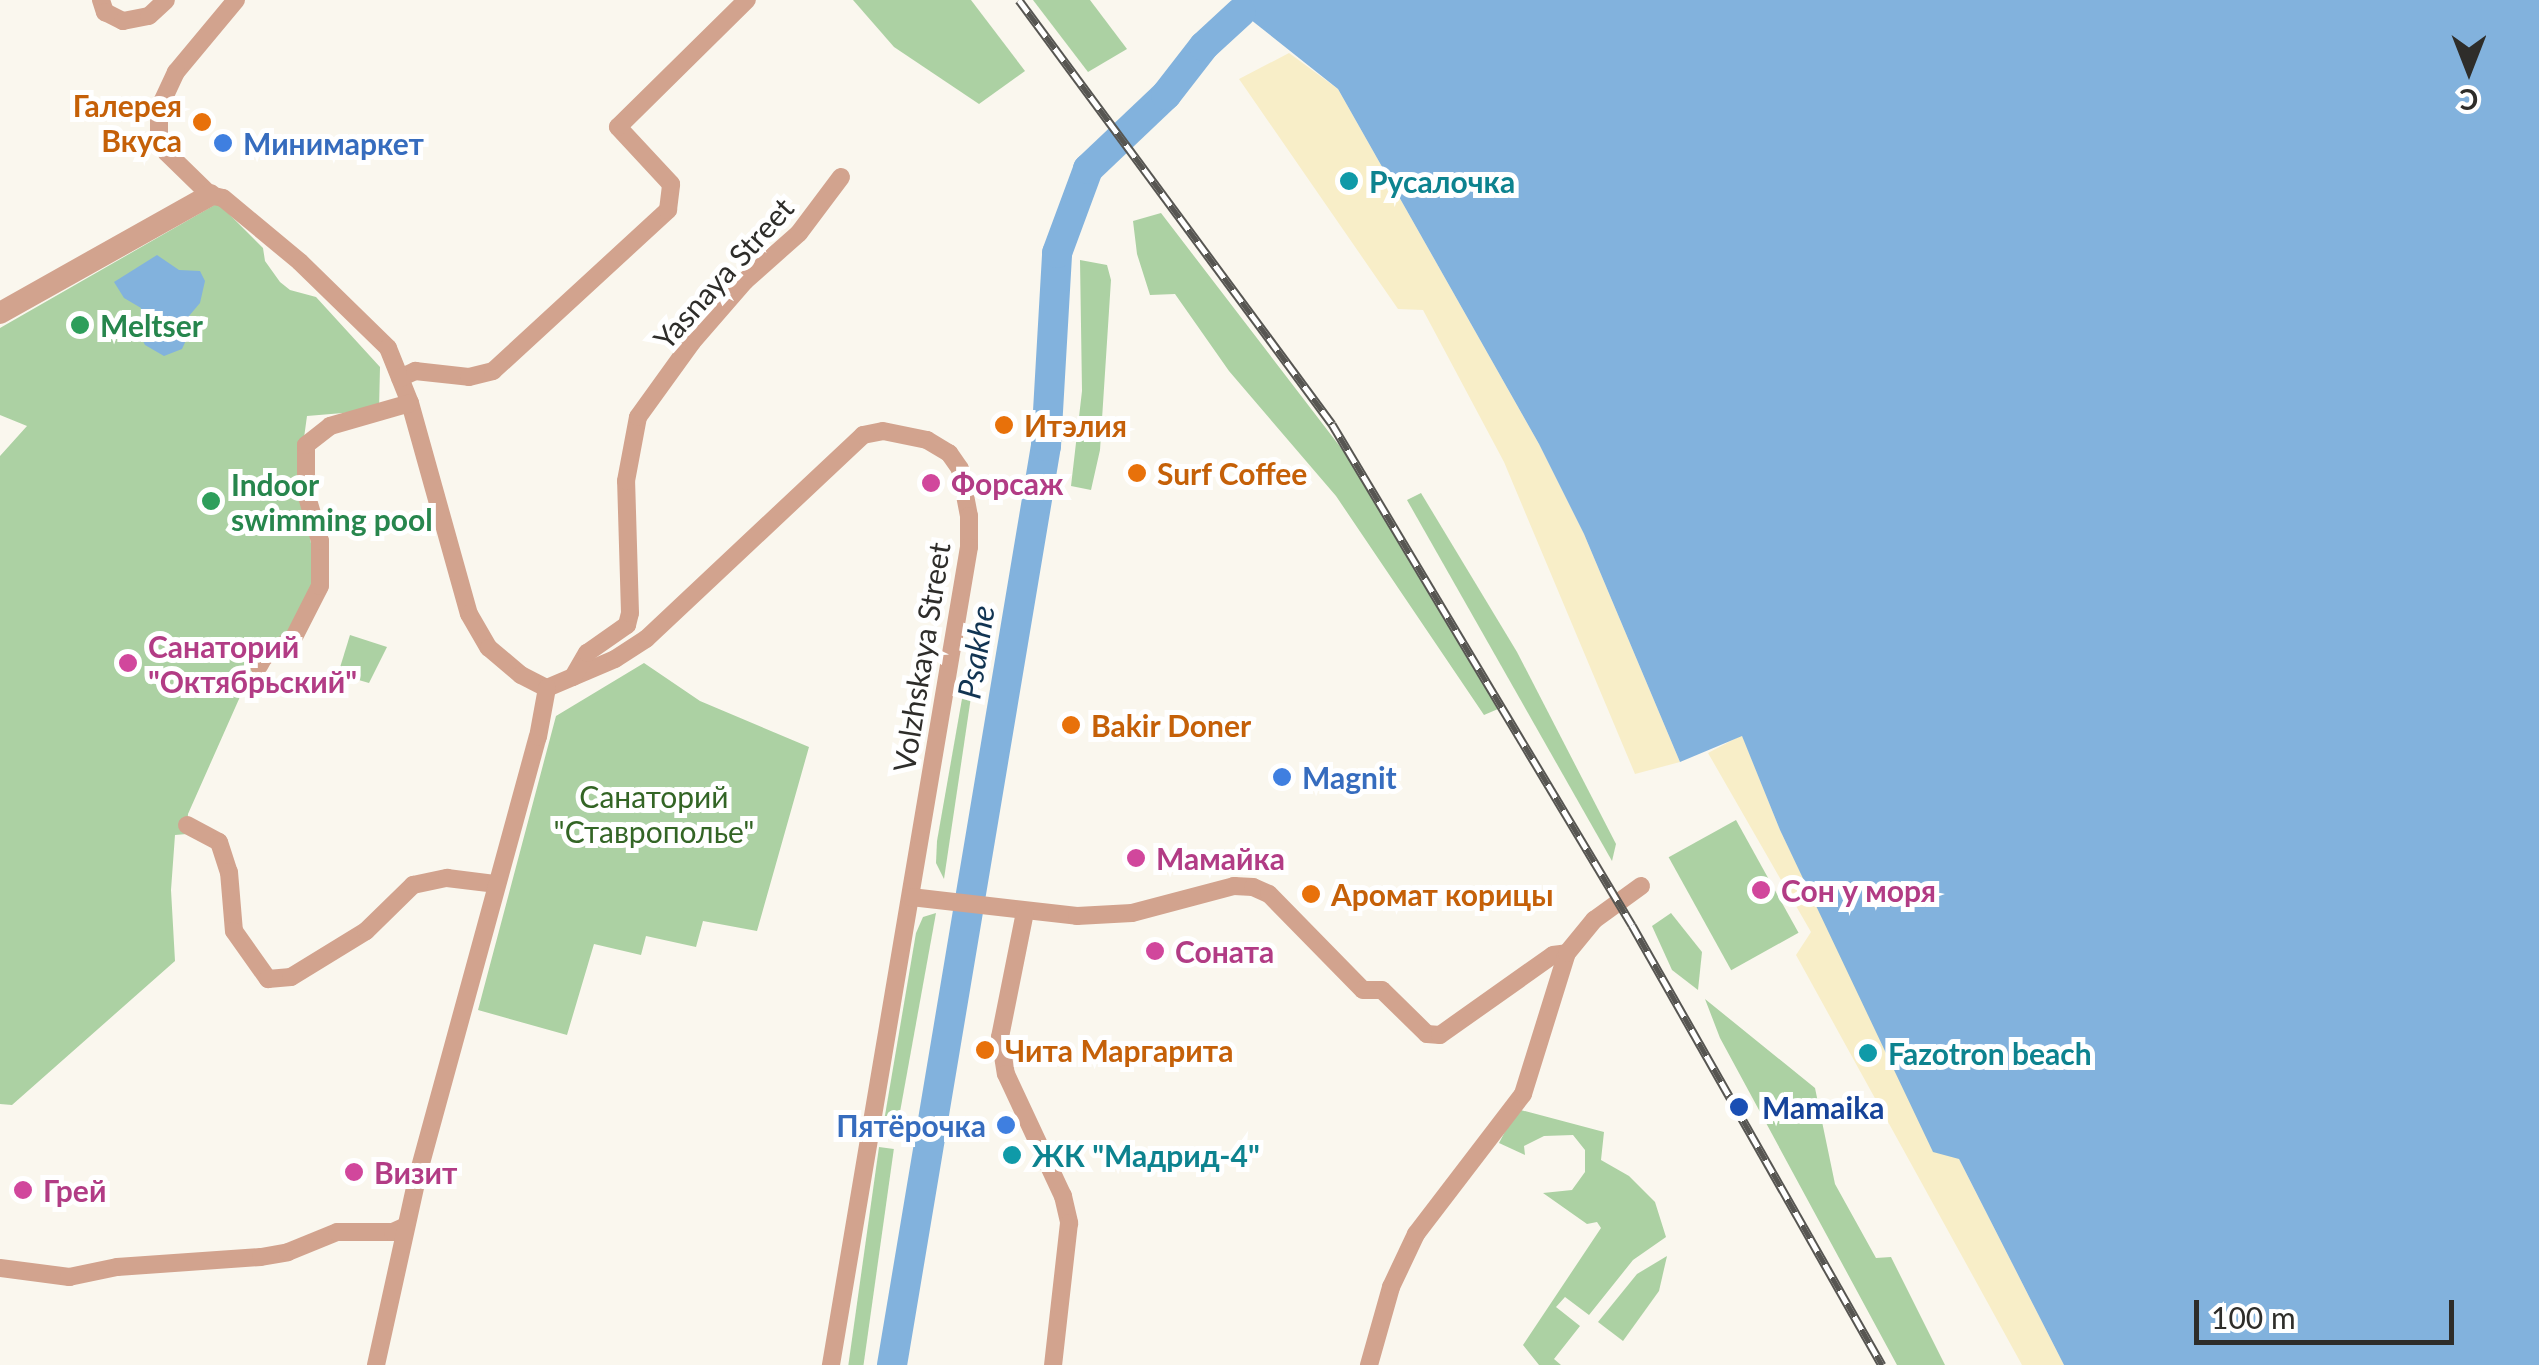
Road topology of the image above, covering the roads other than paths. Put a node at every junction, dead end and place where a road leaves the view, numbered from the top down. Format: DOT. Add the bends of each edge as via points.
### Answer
graph roads {
  1 [pos="102,0"];
  2 [pos="166,0"];
  3 [pos="236,0"];
  4 [pos="747,0"];
  5 [pos="841,177"];
  6 [pos="210,194"];
  7 [pos="0,313"];
  8 [pos="400,378"];
  9 [pos="410,403"];
  10 [pos="260,666"];
  11 [pos="572,678"];
  12 [pos="547,688"];
  13 [pos="188,824"];
  14 [pos="494,884"];
  15 [pos="1642,886"];
  16 [pos="910,897"];
  17 [pos="1025,912"];
  18 [pos="1567,954"];
  19 [pos="406,1226"];
  20 [pos="0,1268"];
  21 [pos="376,1365"];
  22 [pos="832,1365"];
  23 [pos="1054,1365"];
  24 [pos="1369,1365"];
  1 -- 2 [label="street" via="105,12 123,21 149,16"];
  3 -- 6 [label="street" via="176,72 156,123 166,152"];
  4 -- 8 [label="street" via="618,127 671,184 668,210 493,372 469,378 415,371"];
  5 -- 11 [label="street, Yasnaya Street" via="799,233 692,342 638,417 626,481 630,613 618,635 588,653"];
  6 -- 7 [label="street"];
  6 -- 8 [label="street" via="223,198 338,299 388,348"];
  8 -- 9 [label="street"];
  9 -- 10 [label="street" via="330,426 306,445 320,586 292,639"];
  9 -- 12 [label="street" via="469,614 490,648"];
  11 -- 12 [label="street, Volzhskaya Street"];
  11 -- 16 [label="street, Volzhskaya Street" via="646,639 863,435 902,433 949,454 966,492 969,548"];
  12 -- 14 [label="street"];
  13 -- 14 [label="street" via="219,842 226,855 234,931 268,979 291,977 366,930 413,884 447,878"];
  14 -- 19 [label="street"];
  15 -- 18 [label="street" via="1594,920"];
  16 -- 17 [label="street"];
  16 -- 22 [label="street, Volzhskaya Street"];
  17 -- 18 [label="street" via="1132,913 1253,887 1269,894 1363,990 1382,990 1427,1034 1440,1036 1553,955"];
  17 -- 23 [label="street" via="1000,1037 1006,1074 1069,1223"];
  18 -- 24 [label="street" via="1523,1094 1416,1234 1390,1287"];
  19 -- 20 [label="street" via="337,1232 261,1257 69,1277"];
  19 -- 21 [label="street"];
}
